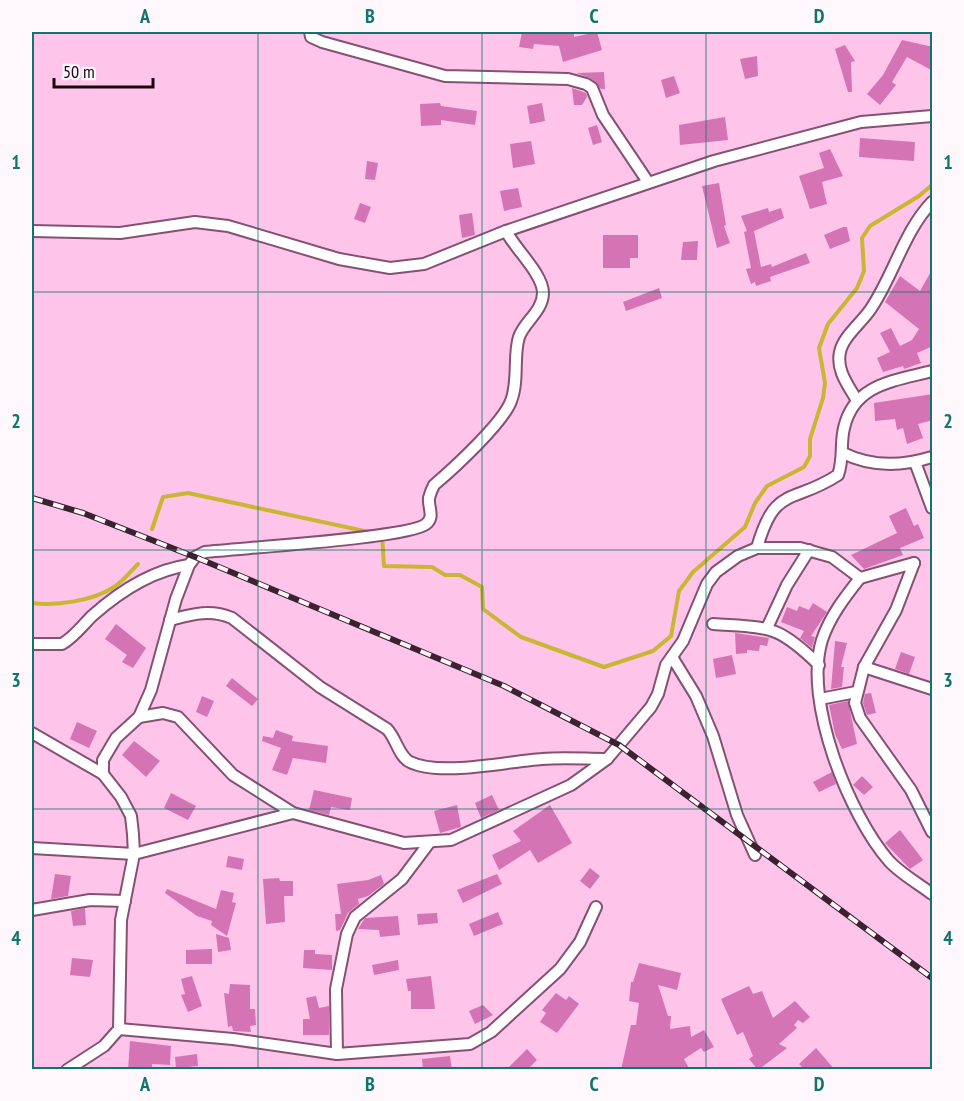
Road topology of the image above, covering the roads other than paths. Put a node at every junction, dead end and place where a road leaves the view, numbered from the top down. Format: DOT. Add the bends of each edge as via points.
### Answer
graph roads {
  1 [pos="310,32"];
  2 [pos="933,116"];
  3 [pos="648,182"];
  4 [pos="933,202"];
  5 [pos="32,231"];
  6 [pos="506,231"];
  7 [pos="933,371"];
  8 [pos="856,399"];
  9 [pos="843,453"];
  10 [pos="933,457"];
  11 [pos="915,462"];
  12 [pos="933,508"];
  13 [pos="757,548"];
  14 [pos="809,550"];
  15 [pos="189,565"];
  16 [pos="860,578"];
  17 [pos="170,620"];
  18 [pos="713,624"];
  19 [pos="767,628"];
  20 [pos="32,644"];
  21 [pos="672,657"];
  22 [pos="819,665"];
  23 [pos="864,667"];
  24 [pos="933,689"];
  25 [pos="856,692"];
  26 [pos="820,699"];
  27 [pos="139,717"];
  28 [pos="32,732"];
  29 [pos="607,759"];
  30 [pos="103,774"];
  31 [pos="293,813"];
  32 [pos="933,832"];
  33 [pos="429,843"];
  34 [pos="32,848"];
  35 [pos="134,854"];
  36 [pos="755,855"];
  37 [pos="933,894"];
  38 [pos="125,901"];
  39 [pos="596,907"];
  40 [pos="32,910"];
  41 [pos="119,1029"];
  42 [pos="337,1054"];
  43 [pos="67,1070"];
  1 -- 3 [label="street" via="311,37 322,42 446,76 568,79 586,84 592,88 609,126"];
  2 -- 3 [label="street" via="839,126"];
  3 -- 6 [label="street"];
  4 -- 8 [label="street" via="920,218 871,309 840,350 843,377"];
  5 -- 6 [label="street" via="120,233 195,222 228,226 339,259 390,268 424,264"];
  6 -- 15 [label="street" via="540,280 543,294 539,308 519,338 511,403 434,485 427,524 382,535 205,552"];
  7 -- 8 [label="street" via="880,385"];
  8 -- 9 [label="street" via="844,428"];
  9 -- 11 [label="street" via="871,463"];
  9 -- 13 [label="street" via="838,475 778,503 768,514"];
  10 -- 11 [label="street"];
  11 -- 12 [label="street"];
  13 -- 14 [label="street"];
  13 -- 21 [label="street" via="716,572"];
  14 -- 16 [label="street" via="832,557"];
  14 -- 19 [label="street"];
  15 -- 17 [label="street"];
  15 -- 20 [label="street" via="152,575 109,602 62,644"];
  16 -- 22 [label="street" via="833,615 822,640"];
  16 -- 23 [label="street" via="914,563 896,610"];
  17 -- 27 [label="street" via="151,690"];
  17 -- 29 [label="street" via="217,611 232,618 320,687 387,729 395,736 405,759 412,763 459,768 541,759"];
  18 -- 19 [label="street"];
  19 -- 22 [label="street" via="789,637"];
  21 -- 29 [label="street" via="651,707"];
  21 -- 36 [label="street" via="696,696 713,736 737,815"];
  22 -- 26 [label="street"];
  23 -- 24 [label="street"];
  23 -- 25 [label="street"];
  25 -- 26 [label="street"];
  25 -- 32 [label="street" via="860,718 911,790"];
  26 -- 37 [label="street" via="841,777 863,827 891,862"];
  27 -- 30 [label="street" via="107,750"];
  27 -- 31 [label="street" via="163,713 178,717 233,775"];
  28 -- 30 [label="street"];
  29 -- 33 [label="street" via="576,782 471,833"];
  30 -- 35 [label="street" via="131,816"];
  31 -- 33 [label="street" via="385,839"];
  31 -- 35 [label="street"];
  33 -- 42 [label="street" via="402,879 355,917 347,934 336,989"];
  34 -- 35 [label="street"];
  35 -- 38 [label="street"];
  38 -- 40 [label="street" via="90,900"];
  38 -- 41 [label="street" via="121,920"];
  39 -- 42 [label="street" via="580,942 560,969 491,1032 470,1044"];
  41 -- 42 [label="street" via="233,1039"];
  41 -- 43 [label="street" via="104,1046"];
}
